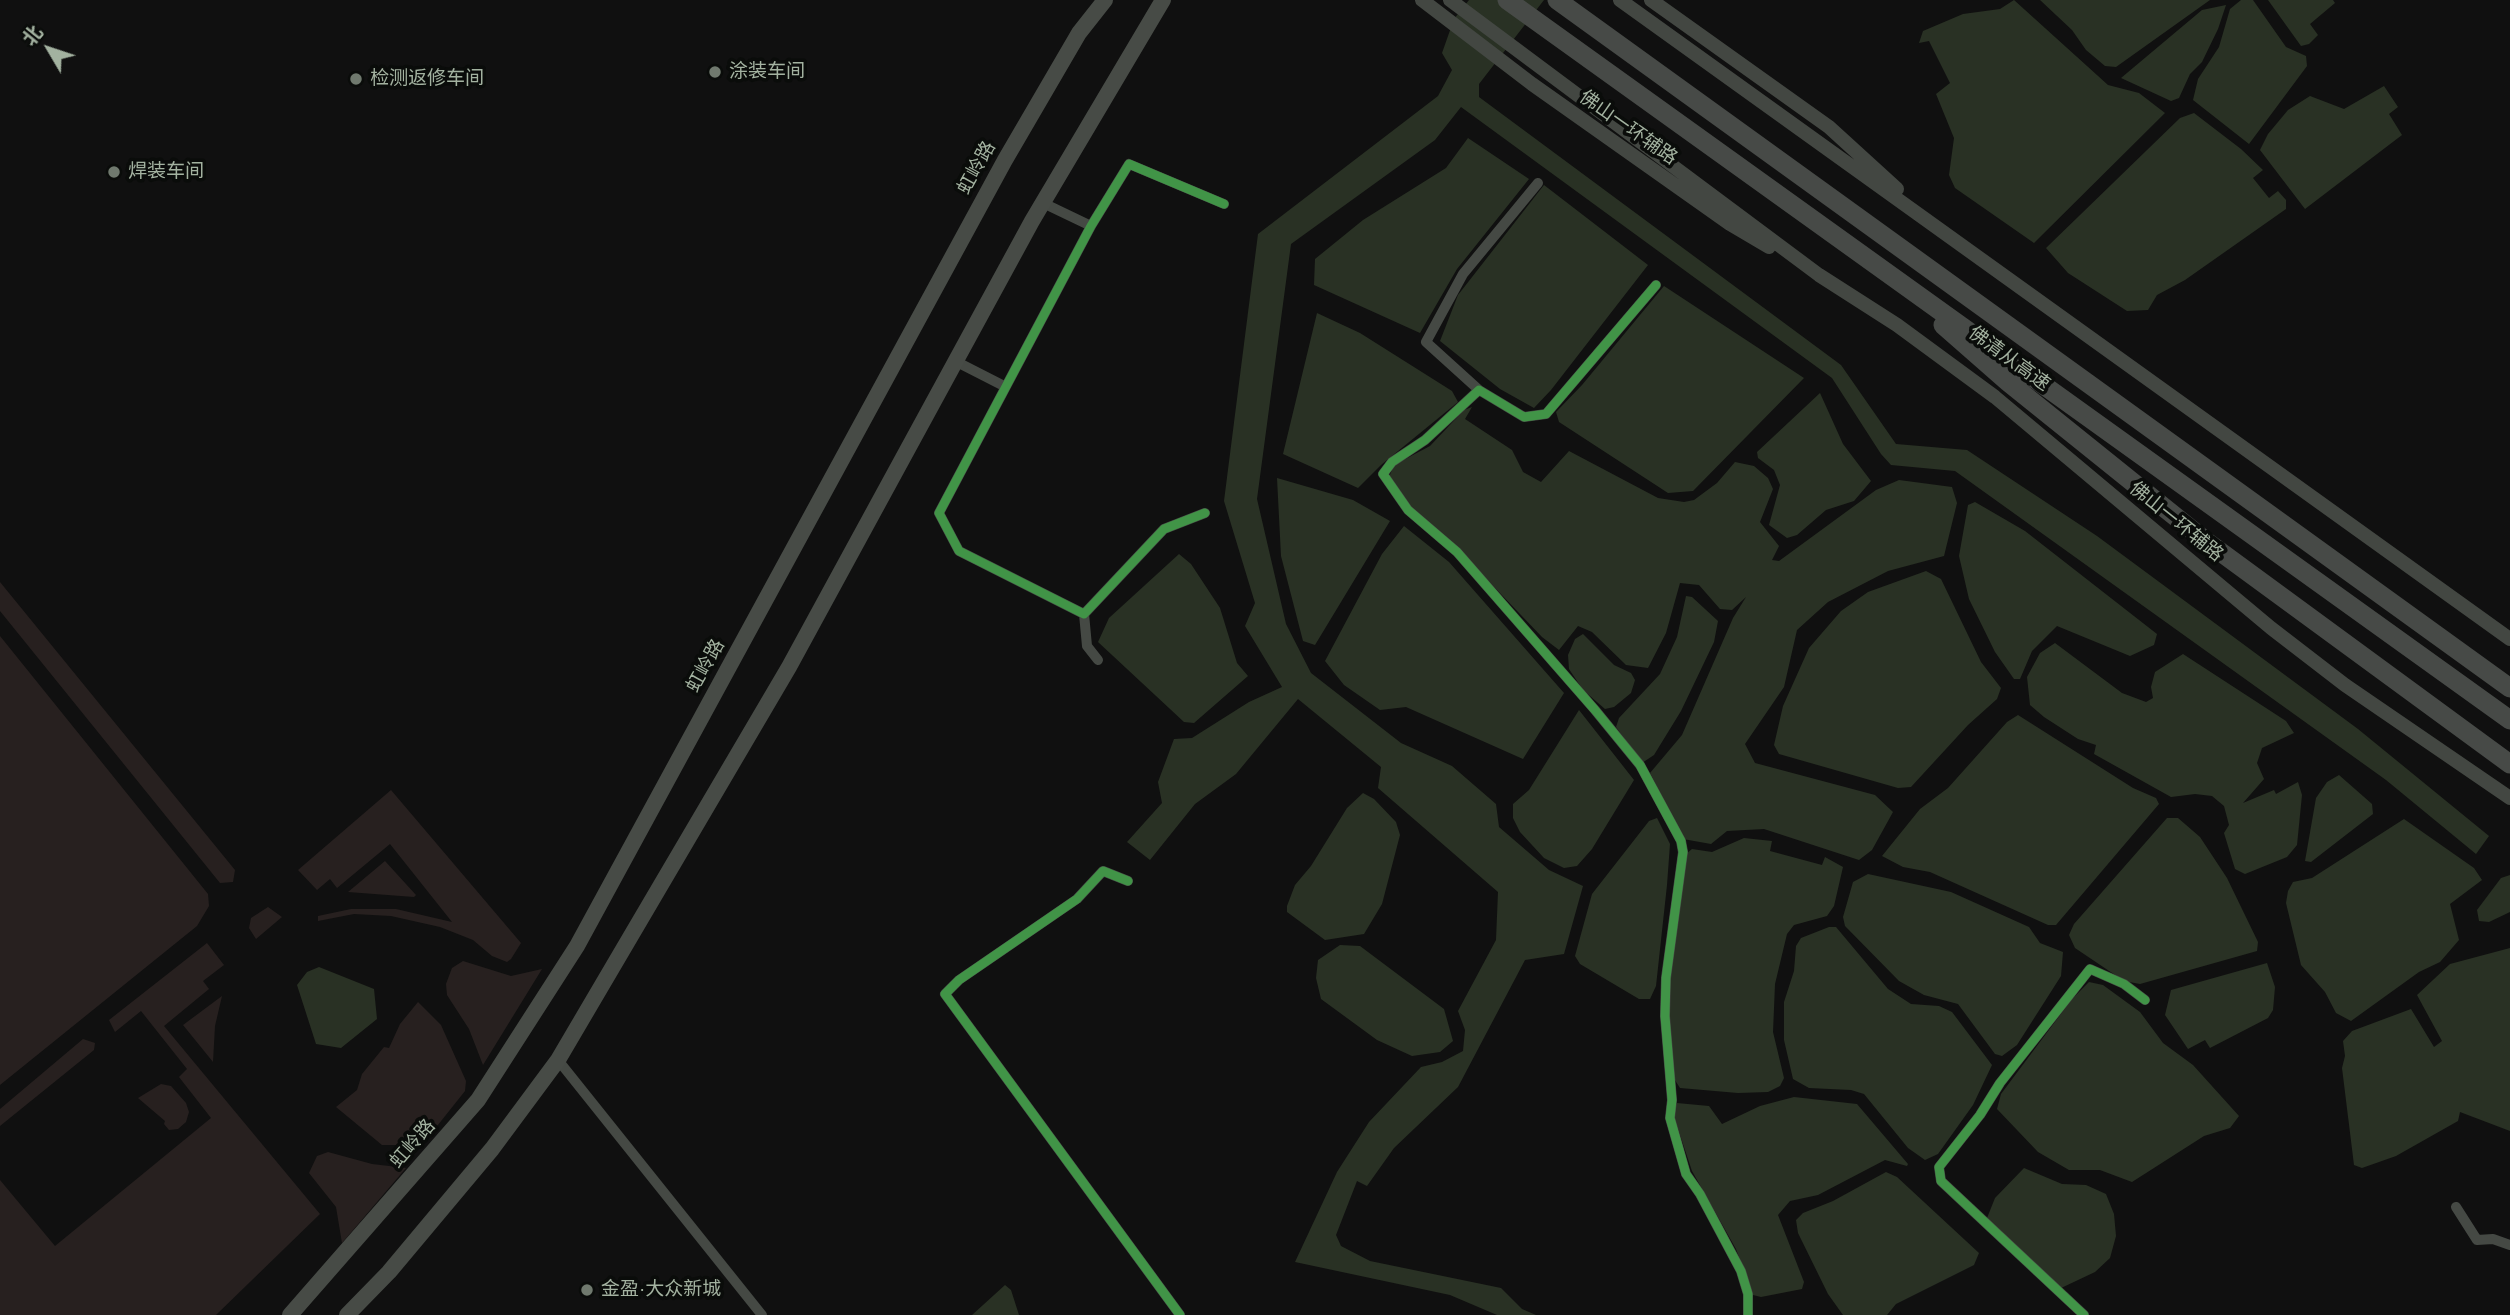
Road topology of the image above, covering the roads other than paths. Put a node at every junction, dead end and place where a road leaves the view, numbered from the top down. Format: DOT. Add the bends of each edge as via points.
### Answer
graph roads {
  1 [pos="1105,0"];
  2 [pos="1163,0"];
  3 [pos="1422,0"];
  4 [pos="1507,0"];
  5 [pos="1557,0"];
  6 [pos="1620,0"];
  7 [pos="1651,0"];
  8 [pos="1455,3"];
  9 [pos="1538,183"];
  10 [pos="1043,203"];
  11 [pos="1224,204"];
  12 [pos="1091,226"];
  13 [pos="1950,236"];
  14 [pos="1863,254"];
  15 [pos="1819,275"];
  16 [pos="1656,285"];
  17 [pos="955,361"];
  18 [pos="1004,386"];
  19 [pos="1479,390"];
  20 [pos="1205,513"];
  21 [pos="1084,614"];
  22 [pos="2510,639"];
  23 [pos="1098,660"];
  24 [pos="2510,688"];
  25 [pos="2510,720"];
  26 [pos="2510,764"];
  27 [pos="2510,798"];
  28 [pos="1128,881"];
  29 [pos="2145,1000"];
  30 [pos="558,1060"];
  31 [pos="2456,1206"];
  32 [pos="2510,1245"];
  33 [pos="290,1315"];
  34 [pos="347,1315"];
  35 [pos="762,1315"];
  36 [pos="1180,1315"];
  37 [pos="1748,1315"];
  38 [pos="2084,1315"];
  1 -- 33 [label="main road, 虹岭路" via="1079,33 1005,160 577,946 478,1100"];
  2 -- 10 [label="main road"];
  3 -- 15 [label="main road, 佛山一环辅路" via="1730,224"];
  4 -- 14 [label="highway, 佛清从高速"];
  5 -- 24 [label="highway, 佛清从高速"];
  6 -- 13 [label="main road"];
  7 -- 13 [label="main road" via="1829,127"];
  8 -- 15 [label="main road, 佛山一环辅路"];
  9 -- 19 [label="street" via="1463,274 1426,342"];
  10 -- 12 [label="street"];
  10 -- 17 [label="main road"];
  11 -- 12 [label="street" via="1129,164"];
  12 -- 18 [label="street"];
  13 -- 22 [label="main road"];
  14 -- 25 [label="highway, 佛清从高速"];
  14 -- 26 [label="highway" via="2008,382 2207,542"];
  15 -- 27 [label="main road, 佛山一环辅路" via="1995,397 2345,685"];
  16 -- 19 [label="street" via="1546,414 1524,417"];
  17 -- 18 [label="street"];
  17 -- 30 [label="main road" via="789,667"];
  18 -- 21 [label="street" via="939,513 959,551"];
  19 -- 37 [label="street" via="1383,474 1408,510 1457,552 1640,765 1681,841 1666,991 1671,1118 1685,1174 1741,1271"];
  20 -- 21 [label="street" via="1164,529"];
  21 -- 23 [label="street" via="1087,646"];
  28 -- 36 [label="street" via="1103,871 1077,899 945,994"];
  29 -- 38 [label="street" via="2090,968 1939,1167 1941,1181"];
  30 -- 34 [label="main road" via="492,1149"];
  30 -- 35 [label="street"];
  31 -- 32 [label="street" via="2477,1240"];
}
